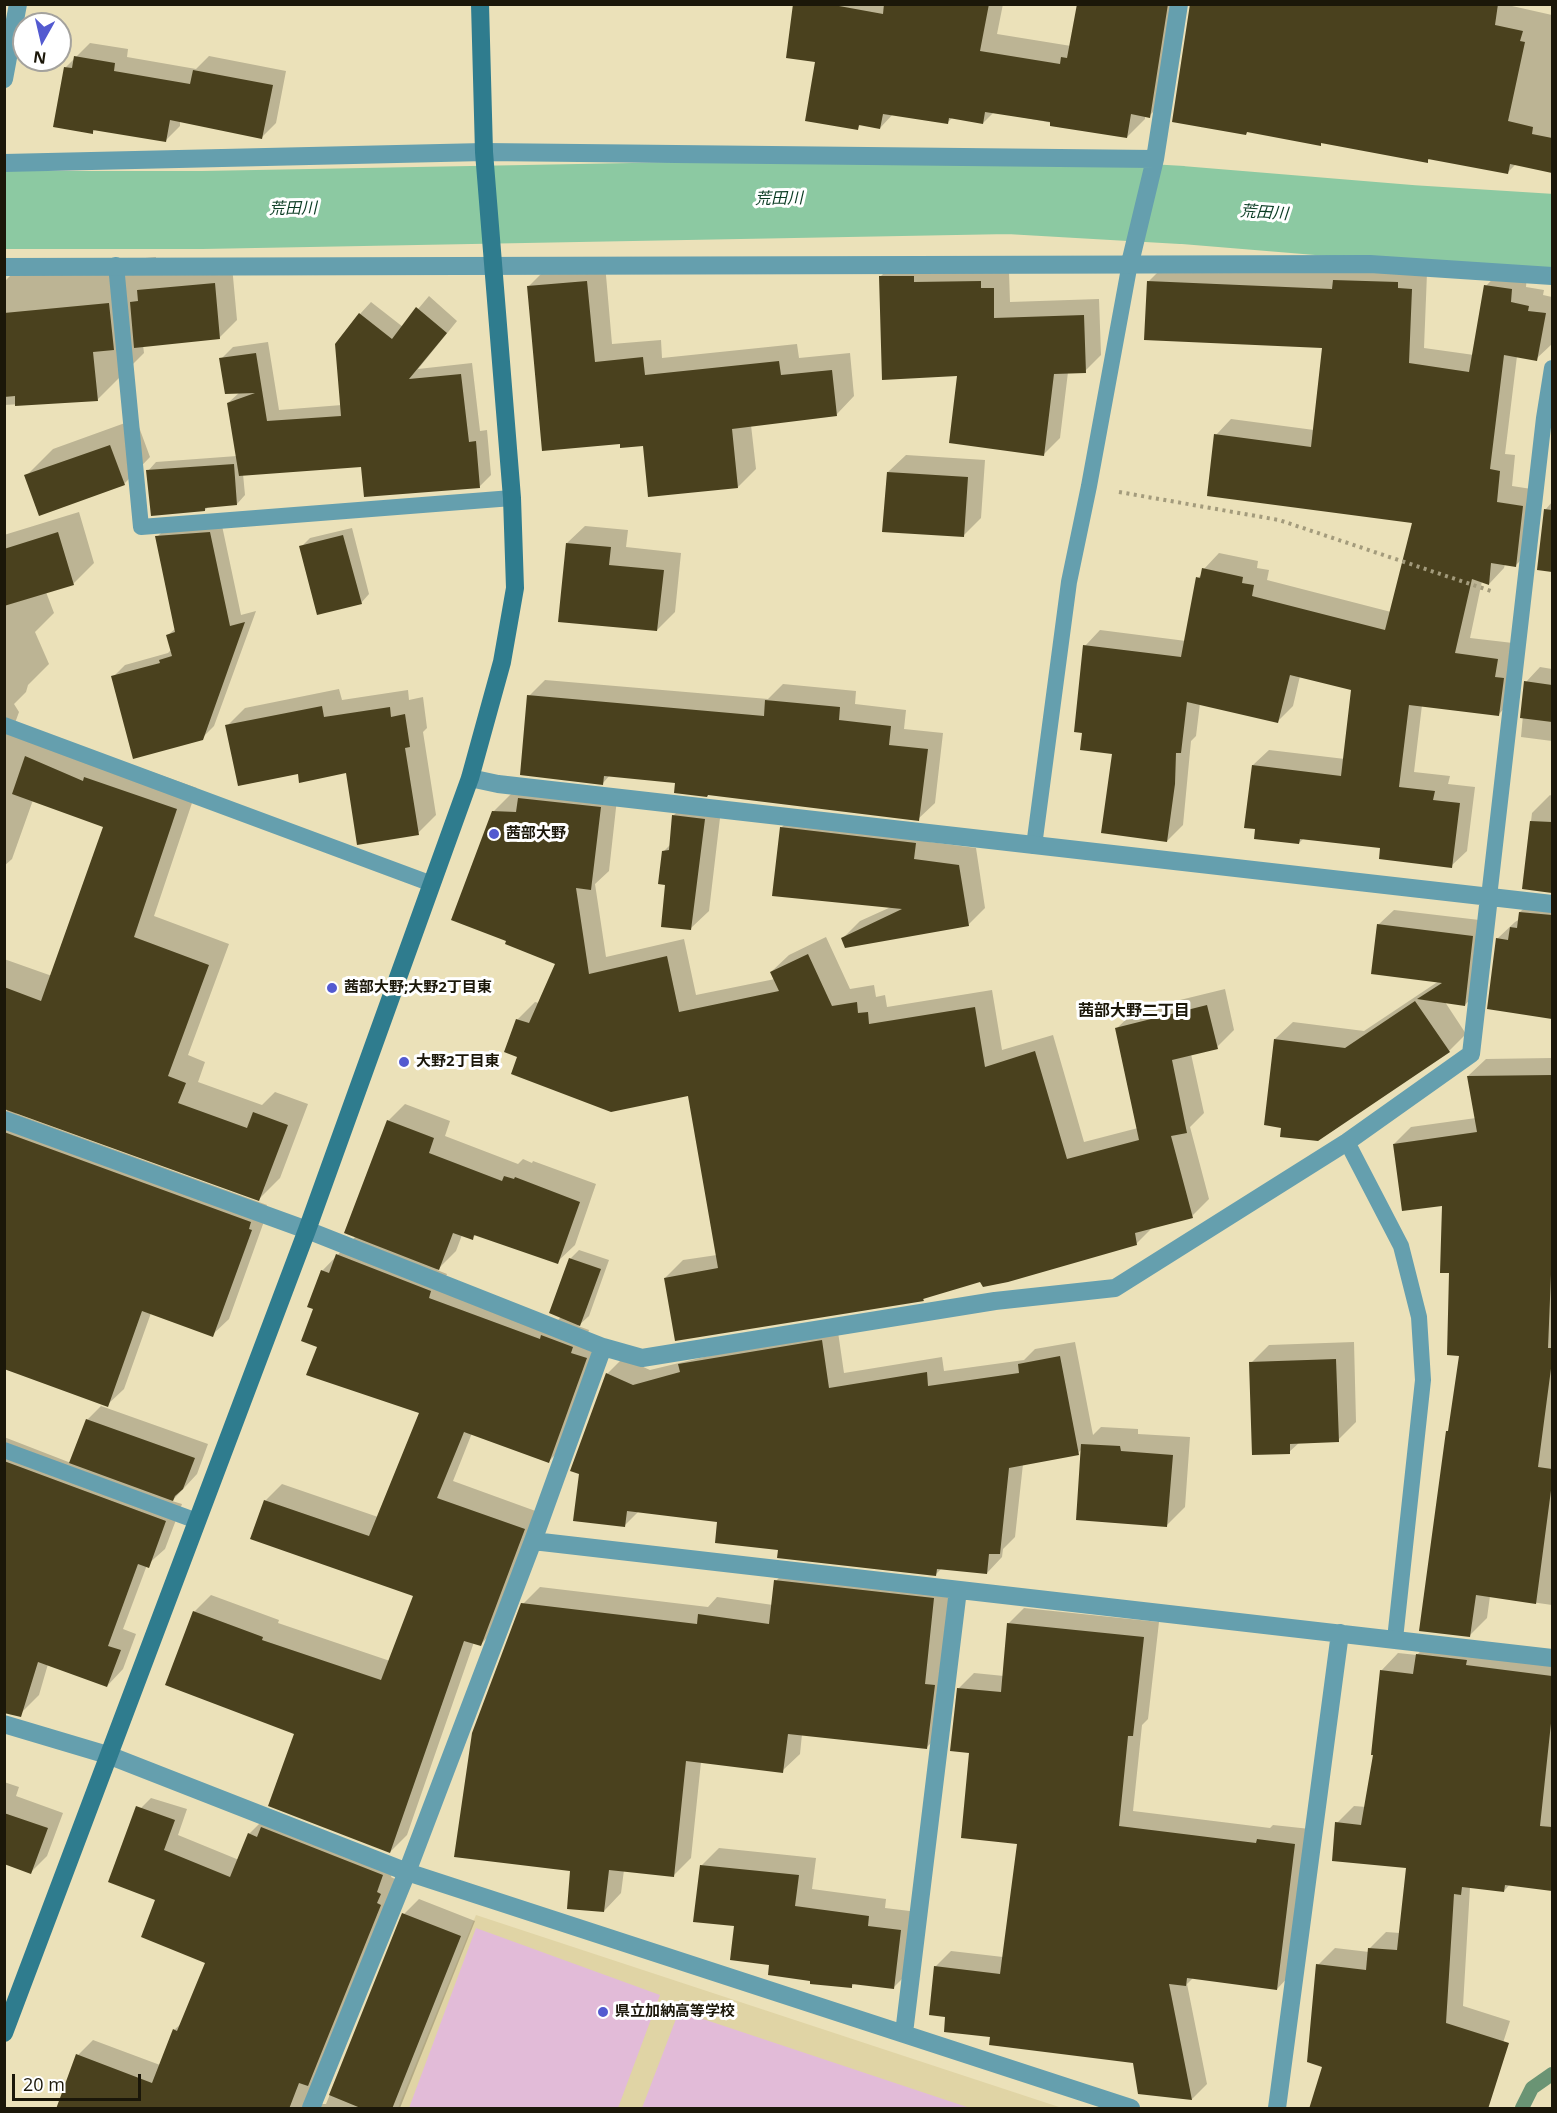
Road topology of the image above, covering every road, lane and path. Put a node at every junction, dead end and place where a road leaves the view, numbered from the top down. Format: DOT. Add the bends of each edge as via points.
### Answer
graph roads {
  1 [pos="18,4"];
  2 [pos="480,4"];
  3 [pos="1179,4"];
  4 [pos="4,80"];
  5 [pos="484,152"];
  6 [pos="1155,159"];
  7 [pos="4,163"];
  8 [pos="1131,263"];
  9 [pos="116,265"];
  10 [pos="493,265"];
  11 [pos="4,267"];
  12 [pos="1552,276"];
  13 [pos="1552,368"];
  14 [pos="1089,486"];
  15 [pos="512,498"];
  16 [pos="1523,602"];
  17 [pos="4,725"];
  18 [pos="470,778"];
  19 [pos="1034,846"];
  20 [pos="432,884"];
  21 [pos="1489,897"];
  22 [pos="1552,904"];
  23 [pos="4,1120"];
  24 [pos="1347,1142"];
  25 [pos="307,1230"];
  26 [pos="603,1347"];
  27 [pos="4,1450"];
  28 [pos="197,1521"];
  29 [pos="532,1541"];
  30 [pos="958,1590"];
  31 [pos="1340,1633"];
  32 [pos="1395,1640"];
  33 [pos="1552,1658"];
  34 [pos="4,1724"];
  35 [pos="108,1755"];
  36 [pos="407,1872"];
  37 [pos="4,2032"];
  38 [pos="904,2033"];
  39 [pos="311,2109"];
  40 [pos="1131,2109"];
  41 [pos="1277,2109"];
  1 -- 4 [label="street"];
  2 -- 5 [label="street"];
  3 -- 6 [label="street"];
  5 -- 6 [label="street"];
  5 -- 7 [label="street"];
  5 -- 10 [label="street"];
  6 -- 8 [label="street"];
  8 -- 10 [label="street"];
  8 -- 12 [label="street" via="1370,264"];
  8 -- 14 [label="lane"];
  9 -- 10 [label="street"];
  9 -- 11 [label="street"];
  9 -- 15 [label="lane" via="141,527"];
  10 -- 15 [label="street"];
  13 -- 16 [label="lane"];
  14 -- 16 [label="path" via="1280,520"];
  14 -- 19 [label="lane" via="1069,582"];
  15 -- 18 [label="street" via="515,588 502,662"];
  16 -- 21 [label="lane"];
  17 -- 20 [label="lane"];
  18 -- 19 [label="street"];
  18 -- 20 [label="street"];
  19 -- 21 [label="street"];
  20 -- 25 [label="street"];
  21 -- 22 [label="street"];
  21 -- 24 [label="street" via="1471,1054"];
  23 -- 25 [label="street"];
  24 -- 26 [label="street" via="1115,1288 995,1301 642,1358"];
  24 -- 32 [label="lane" via="1401,1246 1419,1317 1423,1380"];
  25 -- 26 [label="street"];
  25 -- 28 [label="street"];
  26 -- 29 [label="street"];
  27 -- 28 [label="lane"];
  28 -- 35 [label="street"];
  29 -- 30 [label="street"];
  29 -- 36 [label="street"];
  30 -- 31 [label="street"];
  30 -- 38 [label="street"];
  31 -- 32 [label="street"];
  31 -- 41 [label="street"];
  32 -- 33 [label="street"];
  34 -- 35 [label="street"];
  35 -- 36 [label="street"];
  35 -- 37 [label="street"];
  36 -- 38 [label="street"];
  36 -- 39 [label="street"];
  38 -- 40 [label="street"];
}
